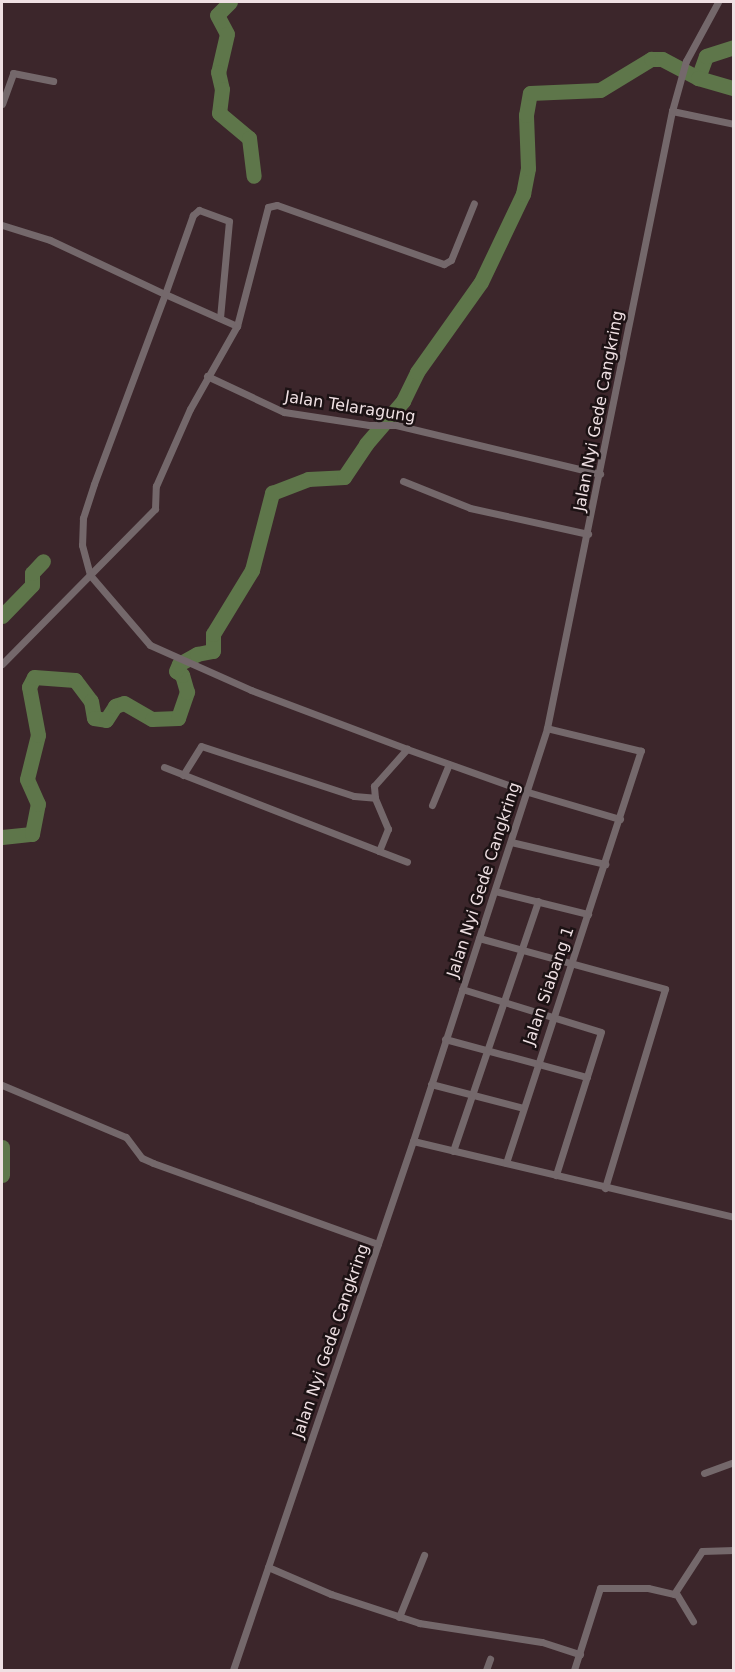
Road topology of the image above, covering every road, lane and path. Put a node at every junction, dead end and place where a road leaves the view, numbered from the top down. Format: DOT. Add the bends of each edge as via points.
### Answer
graph roads {
  1 [pos="718,2"];
  2 [pos="53,81"];
  3 [pos="2,104"];
  4 [pos="672,111"];
  5 [pos="734,124"];
  6 [pos="474,203"];
  7 [pos="2,225"];
  8 [pos="165,294"];
  9 [pos="220,318"];
  10 [pos="237,326"];
  11 [pos="207,376"];
  12 [pos="600,474"];
  13 [pos="403,482"];
  14 [pos="588,534"];
  15 [pos="90,576"];
  16 [pos="2,664"];
  17 [pos="547,728"];
  18 [pos="407,749"];
  19 [pos="449,764"];
  20 [pos="164,767"];
  21 [pos="183,775"];
  22 [pos="528,792"];
  23 [pos="375,798"];
  24 [pos="432,805"];
  25 [pos="620,819"];
  26 [pos="511,842"];
  27 [pos="379,851"];
  28 [pos="407,862"];
  29 [pos="605,864"];
  30 [pos="495,891"];
  31 [pos="538,901"];
  32 [pos="588,914"];
  33 [pos="479,938"];
  34 [pos="522,952"];
  35 [pos="572,965"];
  36 [pos="462,989"];
  37 [pos="506,1002"];
  38 [pos="554,1015"];
  39 [pos="446,1039"];
  40 [pos="489,1050"];
  41 [pos="538,1062"];
  42 [pos="587,1077"];
  43 [pos="431,1084"];
  44 [pos="2,1085"];
  45 [pos="472,1097"];
  46 [pos="523,1108"];
  47 [pos="413,1141"];
  48 [pos="453,1151"];
  49 [pos="506,1163"];
  50 [pos="556,1175"];
  51 [pos="605,1188"];
  52 [pos="734,1217"];
  53 [pos="378,1244"];
  54 [pos="734,1462"];
  55 [pos="704,1473"];
  56 [pos="734,1550"];
  57 [pos="424,1555"];
  58 [pos="268,1567"];
  59 [pos="676,1593"];
  60 [pos="399,1617"];
  61 [pos="693,1622"];
  62 [pos="580,1654"];
  63 [pos="490,1659"];
  64 [pos="233,1671"];
  65 [pos="486,1671"];
  66 [pos="574,1671"];
  1 -- 4 [label="street, Jalan Nyi Gede Cangkring" via="686,61"];
  2 -- 3 [label="street" via="13,73"];
  4 -- 5 [label="street"];
  4 -- 12 [label="street, Jalan Nyi Gede Cangkring"];
  6 -- 10 [label="street" via="451,260 444,264 270,206"];
  7 -- 8 [label="street" via="50,240"];
  8 -- 9 [label="street"];
  8 -- 9 [label="street" via="194,213 203,210 224,217 229,226"];
  8 -- 15 [label="street" via="83,518 82,545"];
  9 -- 10 [label="street"];
  10 -- 11 [label="street" via="215,369"];
  11 -- 12 [label="street, Jalan Telaragung" via="284,412 369,425 396,425"];
  11 -- 15 [label="street" via="156,486 155,509"];
  12 -- 14 [label="street, Jalan Nyi Gede Cangkring"];
  13 -- 14 [label="street" via="470,508"];
  14 -- 17 [label="street, Jalan Nyi Gede Cangkring"];
  15 -- 16 [label="street"];
  15 -- 18 [label="street" via="150,645 196,667"];
  17 -- 22 [label="street, Jalan Nyi Gede Cangkring"];
  17 -- 25 [label="street, Jalan Siabang 1" via="641,752"];
  18 -- 19 [label="street"];
  18 -- 23 [label="street" via="376,780"];
  19 -- 22 [label="street"];
  19 -- 24 [label="street"];
  20 -- 21 [label="street"];
  21 -- 23 [label="street" via="201,746 354,796"];
  21 -- 27 [label="street"];
  22 -- 25 [label="street"];
  22 -- 26 [label="street, Jalan Nyi Gede Cangkring"];
  23 -- 27 [label="street" via="388,829"];
  25 -- 29 [label="street, Jalan Siabang 1"];
  26 -- 29 [label="street"];
  26 -- 30 [label="street, Jalan Nyi Gede Cangkring"];
  27 -- 28 [label="street"];
  29 -- 32 [label="street, Jalan Siabang 1"];
  30 -- 31 [label="street"];
  30 -- 33 [label="street, Jalan Nyi Gede Cangkring"];
  31 -- 32 [label="street"];
  31 -- 34 [label="street"];
  32 -- 35 [label="street, Jalan Siabang 1"];
  33 -- 34 [label="street"];
  33 -- 36 [label="street, Jalan Nyi Gede Cangkring"];
  34 -- 35 [label="street"];
  34 -- 37 [label="street"];
  35 -- 38 [label="street, Jalan Siabang 1"];
  35 -- 51 [label="street" via="666,991"];
  36 -- 37 [label="street"];
  36 -- 39 [label="street, Jalan Nyi Gede Cangkring"];
  37 -- 38 [label="street"];
  37 -- 40 [label="street"];
  38 -- 41 [label="street, Jalan Siabang 1"];
  38 -- 42 [label="street" via="601,1032"];
  39 -- 40 [label="street"];
  39 -- 43 [label="street, Jalan Nyi Gede Cangkring"];
  40 -- 41 [label="street"];
  40 -- 45 [label="street"];
  41 -- 42 [label="street"];
  41 -- 46 [label="street, Jalan Siabang 1"];
  42 -- 50 [label="street"];
  43 -- 45 [label="street"];
  43 -- 47 [label="street, Jalan Nyi Gede Cangkring"];
  44 -- 53 [label="street" via="126,1137 142,1158"];
  45 -- 46 [label="street"];
  45 -- 48 [label="street"];
  46 -- 49 [label="street, Jalan Siabang 1"];
  47 -- 48 [label="street"];
  47 -- 53 [label="street, Jalan Nyi Gede Cangkring"];
  48 -- 49 [label="street"];
  49 -- 50 [label="street"];
  50 -- 51 [label="street"];
  51 -- 52 [label="street"];
  53 -- 58 [label="street, Jalan Nyi Gede Cangkring"];
  54 -- 55 [label="street"];
  56 -- 59 [label="street" via="702,1551"];
  57 -- 60 [label="street"];
  58 -- 60 [label="street"];
  58 -- 64 [label="street, Jalan Nyi Gede Cangkring"];
  59 -- 61 [label="street"];
  59 -- 62 [label="street" via="648,1588 600,1588"];
  60 -- 62 [label="street" via="542,1642"];
  62 -- 66 [label="street"];
  63 -- 65 [label="street"];
}
